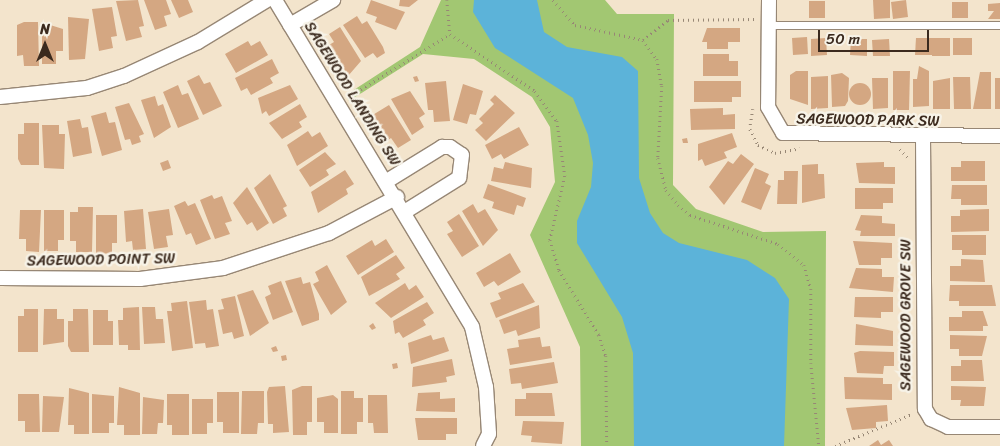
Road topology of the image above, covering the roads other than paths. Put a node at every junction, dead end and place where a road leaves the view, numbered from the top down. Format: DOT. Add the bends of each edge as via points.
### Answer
graph roads {
  1 [pos="267,0"];
  2 [pos="275,0"];
  3 [pos="332,0"];
  4 [pos="769,0"];
  5 [pos="762,23"];
  6 [pos="290,25"];
  7 [pos="1000,25"];
  8 [pos="0,97"];
  9 [pos="1000,136"];
  10 [pos="923,137"];
  11 [pos="387,181"];
  12 [pos="397,197"];
  13 [pos="406,211"];
  14 [pos="0,278"];
  15 [pos="1000,427"];
  16 [pos="483,446"];
  1 -- 8 [label="street" via="198,42 124,76 87,88"];
  2 -- 6 [label="street, SAGEWOOD LANDING SW"];
  3 -- 6 [label="street, SAGEWOOD LANDING SW"];
  4 -- 5 [label="street, SAGEWOOD PARK SW"];
  5 -- 7 [label="lane"];
  5 -- 10 [label="street, SAGEWOOD PARK SW" via="768,107 783,133"];
  6 -- 11 [label="street, SAGEWOOD LANDING SW"];
  9 -- 10 [label="street, SAGEWOOD PARK SW"];
  10 -- 15 [label="street, SAGEWOOD GROVE SW" via="924,409 931,419 948,427"];
  11 -- 12 [label="street, SAGEWOOD LANDING SW"];
  11 -- 13 [label="street, SAGEWOOD LANDING SW" via="442,147 450,147 462,155 459,178"];
  12 -- 13 [label="street, SAGEWOOD LANDING SW"];
  12 -- 14 [label="street, SAGEWOOD POINT SW" via="329,233 224,268 140,279"];
  13 -- 16 [label="street, SAGEWOOD LANDING SW" via="472,327 486,387 489,434"];
}
